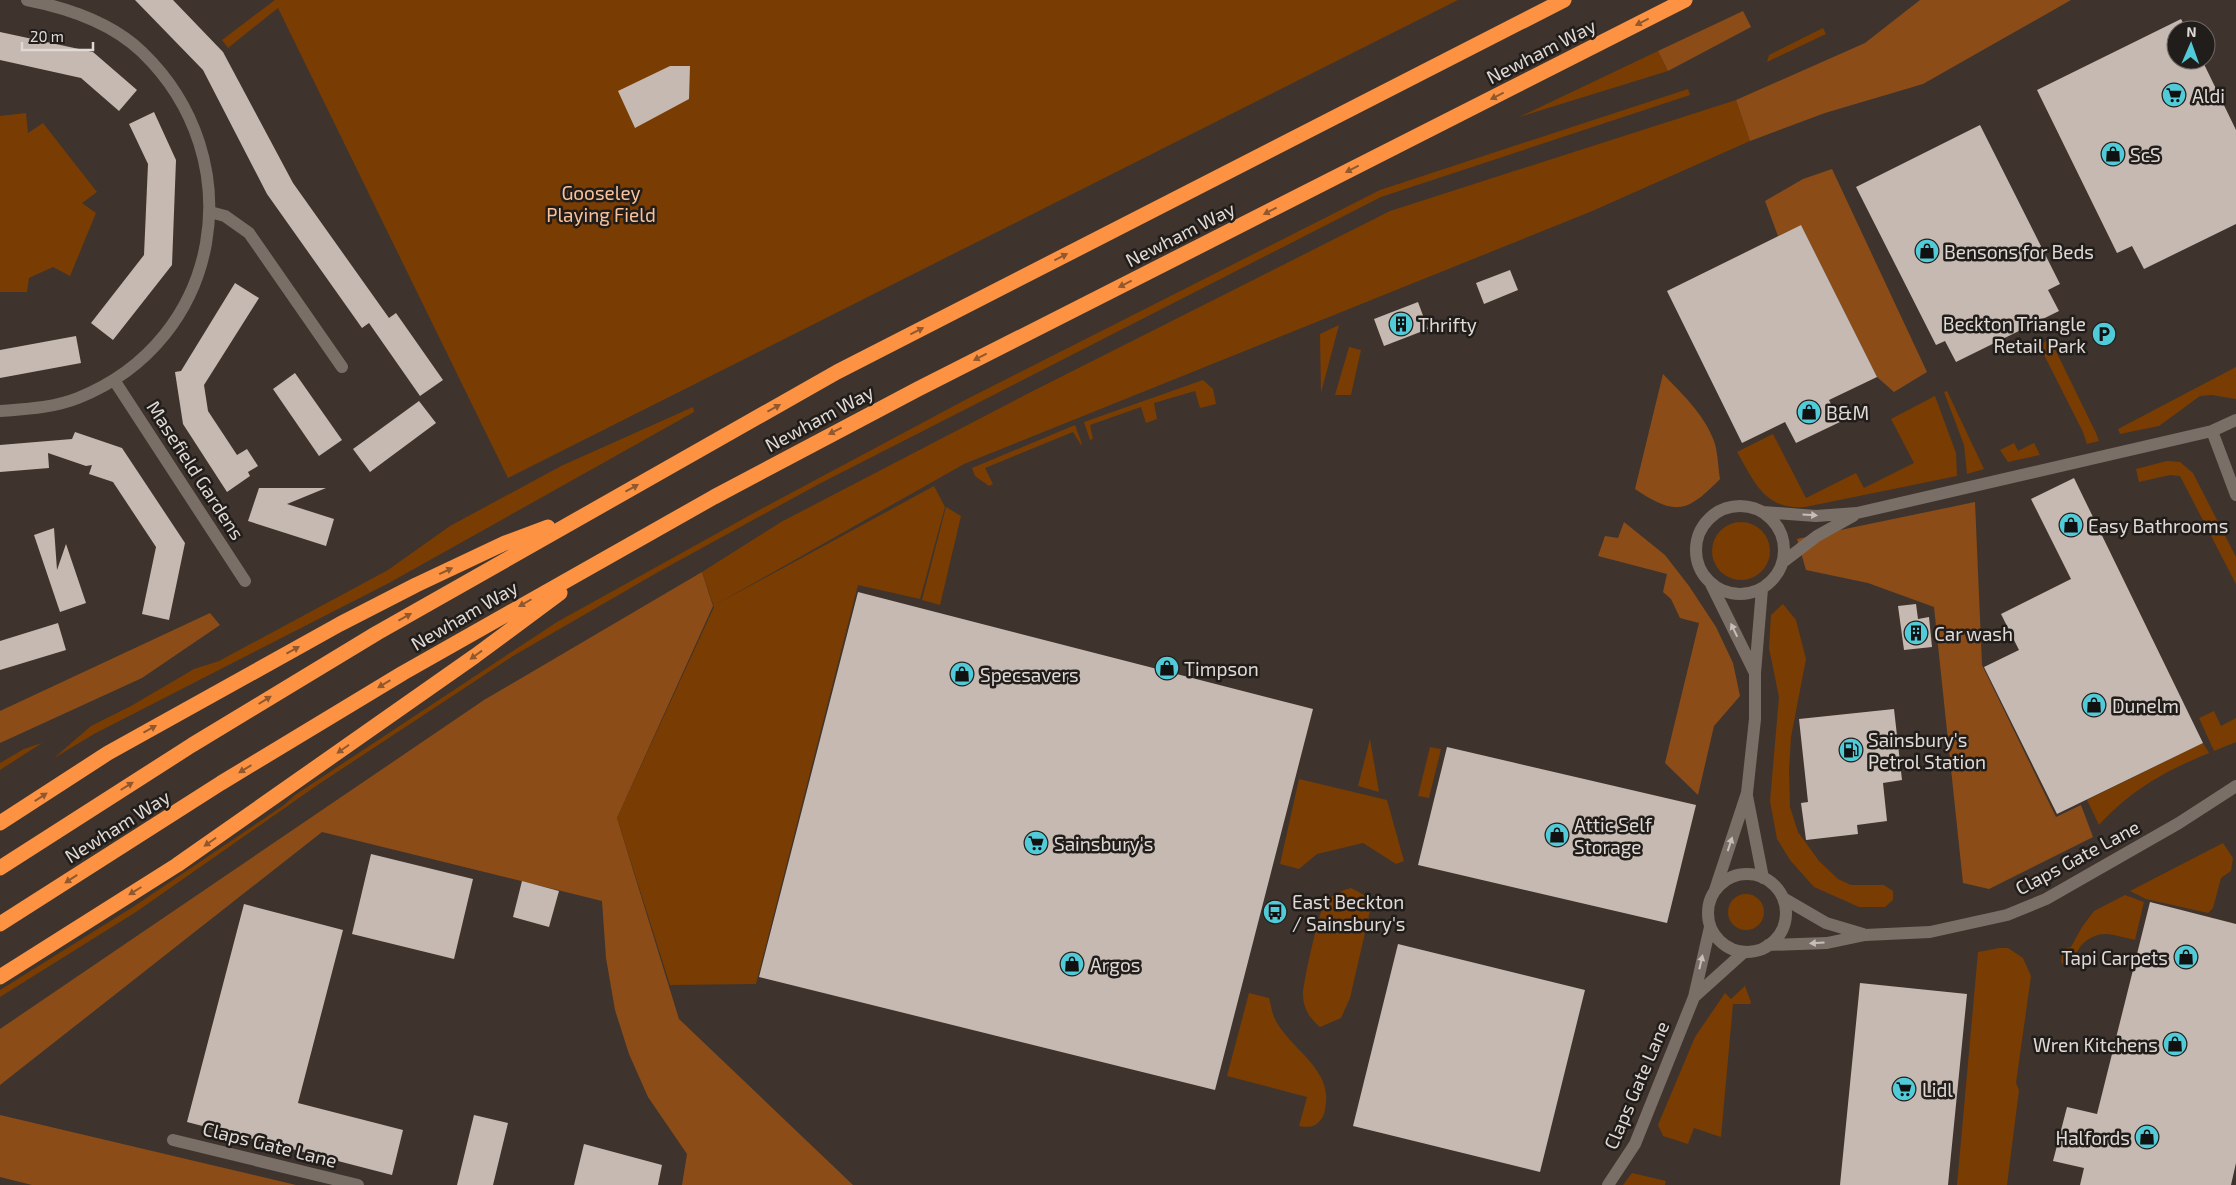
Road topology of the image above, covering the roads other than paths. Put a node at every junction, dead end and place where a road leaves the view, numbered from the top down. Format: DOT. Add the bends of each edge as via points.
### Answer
graph roads {
  1 [pos="27,0"];
  2 [pos="1564,0"];
  3 [pos="1685,0"];
  4 [pos="63,4"];
  5 [pos="210,212"];
  6 [pos="342,366"];
  7 [pos="114,380"];
  8 [pos="0,411"];
  9 [pos="2236,420"];
  10 [pos="2212,432"];
  11 [pos="2236,495"];
  12 [pos="590,512"];
  13 [pos="1763,512"];
  14 [pos="1857,513"];
  15 [pos="613,553"];
  16 [pos="1783,562"];
  17 [pos="245,581"];
  18 [pos="1710,583"];
  19 [pos="1762,588"];
  20 [pos="1755,673"];
  21 [pos="2236,785"];
  22 [pos="1746,793"];
  23 [pos="0,823"];
  24 [pos="0,868"];
  25 [pos="1763,878"];
  26 [pos="1715,890"];
  27 [pos="1783,898"];
  28 [pos="0,924"];
  29 [pos="1710,927"];
  30 [pos="1865,935"];
  31 [pos="1768,945"];
  32 [pos="1744,952"];
  33 [pos="0,976"];
  34 [pos="1694,997"];
  35 [pos="173,1140"];
  36 [pos="358,1185"];
  37 [pos="1608,1185"];
  1 -- 4 [label="street"];
  12 -- 2 [label="highway, Newham Way, one-way" via="837,372"];
  3 -- 15 [label="highway, Newham Way, one-way" via="918,389"];
  4 -- 5 [label="street" via="105,25 141,51 172,85 194,124 202,150 207,167"];
  5 -- 6 [label="street" via="225,216 249,233"];
  5 -- 7 [label="street" via="205,252 188,297 172,325 146,355"];
  7 -- 8 [label="street" via="78,398 38,408"];
  7 -- 17 [label="street, Masefield Gardens"];
  9 -- 10 [label="street"];
  10 -- 11 [label="street"];
  10 -- 14 [label="street"];
  23 -- 12 [label="highway, one-way" via="108,753 340,624 505,544"];
  24 -- 12 [label="highway, Newham Way, one-way" via="377,633"];
  13 -- 14 [label="street, one-way" via="1816,516"];
  13 -- 16 [label="street" via="1781,532 1785,547"];
  13 -- 18 [label="street" via="1738,506 1721,511 1707,521 1698,537 1696,549 1698,562"];
  14 -- 16 [label="street" via="1817,536"];
  15 -- 28 [label="highway, Newham Way, one-way" via="403,673"];
  15 -- 33 [label="highway, one-way" via="475,656 184,859"];
  16 -- 19 [label="street" via="1776,577"];
  18 -- 19 [label="street" via="1732,594 1745,594"];
  20 -- 18 [label="street, one-way"];
  19 -- 20 [label="street"];
  20 -- 22 [label="street"];
  21 -- 30 [label="street, Claps Gate Lane" via="2179,823 2046,899 2007,915 1930,932"];
  22 -- 25 [label="street"];
  26 -- 22 [label="street, Claps Gate Lane, one-way"];
  25 -- 26 [label="street" via="1749,874 1736,876"];
  25 -- 27 [label="street" via="1775,886"];
  26 -- 29 [label="street, Claps Gate Lane" via="1708,914"];
  27 -- 30 [label="street" via="1826,922"];
  27 -- 31 [label="street" via="1784,924"];
  29 -- 32 [label="street" via="1730,948"];
  34 -- 29 [label="street, Claps Gate Lane, one-way"];
  30 -- 31 [label="street, Claps Gate Lane, one-way" via="1827,943"];
  31 -- 32 [label="street, Claps Gate Lane" via="1757,951"];
  32 -- 34 [label="street, Claps Gate Lane"];
  34 -- 37 [label="street, Claps Gate Lane" via="1635,1144"];
  35 -- 36 [label="street, Claps Gate Lane"];
}
